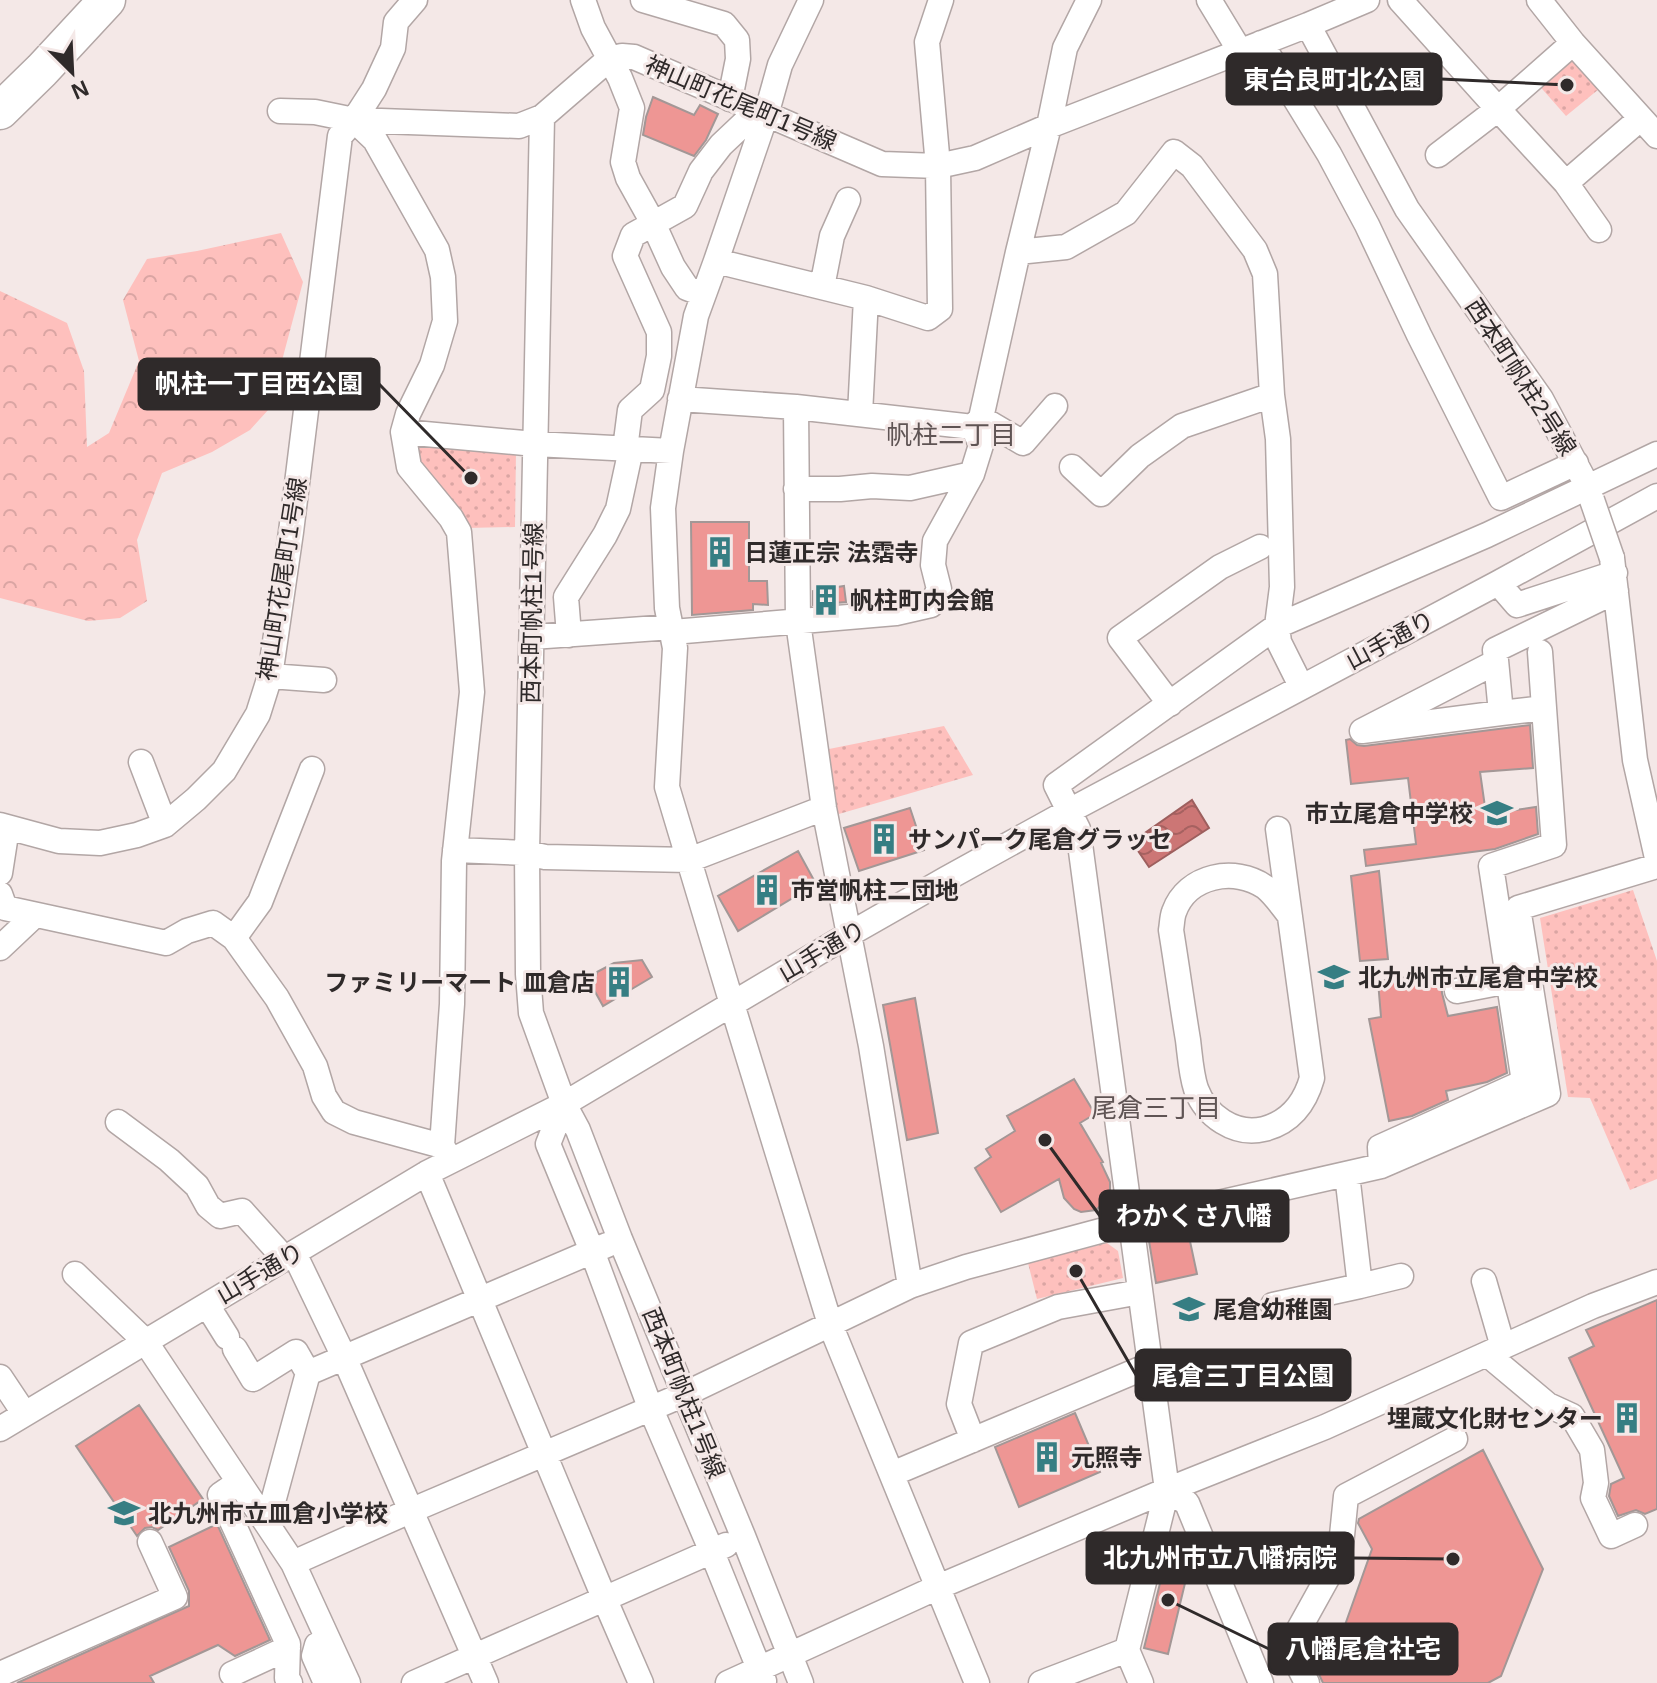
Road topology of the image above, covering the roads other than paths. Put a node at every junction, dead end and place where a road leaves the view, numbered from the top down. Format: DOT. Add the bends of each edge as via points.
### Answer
graph roads {
  1 [pos="107,0"];
  2 [pos="415,0"];
  3 [pos="583,0"];
  4 [pos="643,0"];
  5 [pos="811,0"];
  6 [pos="941,0"];
  7 [pos="1089,0"];
  8 [pos="1209,0"];
  9 [pos="1367,0"];
  10 [pos="1400,0"];
  11 [pos="1539,0"];
  12 [pos="1308,25"];
  13 [pos="1573,43"];
  14 [pos="1251,47"];
  15 [pos="609,59"];
  16 [pos="730,99"];
  17 [pos="1498,109"];
  18 [pos="0,111"];
  19 [pos="280,111"];
  20 [pos="761,113"];
  21 [pos="542,117"];
  22 [pos="354,120"];
  23 [pos="1049,126"];
  24 [pos="1648,127"];
  25 [pos="1438,155"];
  26 [pos="938,166"];
  27 [pos="1566,183"];
  28 [pos="848,200"];
  29 [pos="653,223"];
  30 [pos="1599,230"];
  31 [pos="1018,252"];
  32 [pos="716,261"];
  33 [pos="822,287"];
  34 [pos="703,294"];
  35 [pos="866,298"];
  36 [pos="1272,395"];
  37 [pos="680,399"];
  38 [pos="1055,406"];
  39 [pos="796,407"];
  40 [pos="860,414"];
  41 [pos="977,422"];
  42 [pos="403,432"];
  43 [pos="535,444"];
  44 [pos="628,449"];
  45 [pos="671,451"];
  46 [pos="1657,454"];
  47 [pos="1576,463"];
  48 [pos="1072,467"];
  49 [pos="972,474"];
  50 [pos="796,489"];
  51 [pos="1590,493"];
  52 [pos="1657,496"];
  53 [pos="1260,547"];
  54 [pos="1614,574"];
  55 [pos="1498,583"];
  56 [pos="798,622"];
  57 [pos="1277,626"];
  58 [pos="672,629"];
  59 [pos="569,635"];
  60 [pos="532,637"];
  61 [pos="1540,652"];
  62 [pos="1496,662"];
  63 [pos="270,676"];
  64 [pos="324,680"];
  65 [pos="1301,686"];
  66 [pos="1170,704"];
  67 [pos="1544,708"];
  68 [pos="1501,713"];
  69 [pos="141,762"];
  70 [pos="312,769"];
  71 [pos="824,808"];
  72 [pos="1069,811"];
  73 [pos="165,825"];
  74 [pos="4,826"];
  75 [pos="1278,829"];
  76 [pos="455,850"];
  77 [pos="527,853"];
  78 [pos="1657,858"];
  79 [pos="689,860"];
  80 [pos="1657,866"];
  81 [pos="0,873"];
  82 [pos="0,894"];
  83 [pos="35,915"];
  84 [pos="1290,916"];
  85 [pos="848,935"];
  86 [pos="234,938"];
  87 [pos="0,948"];
  88 [pos="1509,981"];
  89 [pos="1457,991"];
  90 [pos="732,1004"];
  91 [pos="564,1104"];
  92 [pos="118,1122"];
  93 [pos="446,1153"];
  94 [pos="1381,1166"];
  95 [pos="427,1173"];
  96 [pos="1347,1174"];
  97 [pos="1130,1223"];
  98 [pos="620,1239"];
  99 [pos="592,1251"];
  100 [pos="290,1256"];
  101 [pos="75,1274"];
  102 [pos="1401,1276"];
  103 [pos="1484,1281"];
  104 [pos="1657,1282"];
  105 [pos="910,1286"];
  106 [pos="1360,1286"];
  107 [pos="1140,1292"];
  108 [pos="480,1298"];
  109 [pos="207,1305"];
  110 [pos="1273,1305"];
  111 [pos="830,1324"];
  112 [pos="145,1341"];
  113 [pos="1495,1350"];
  114 [pos="344,1357"];
  115 [pos="1150,1365"];
  116 [pos="308,1373"];
  117 [pos="0,1377"];
  118 [pos="685,1394"];
  119 [pos="650,1407"];
  120 [pos="24,1413"];
  121 [pos="0,1429"];
  122 [pos="1455,1439"];
  123 [pos="973,1440"];
  124 [pos="544,1453"];
  125 [pos="892,1474"];
  126 [pos="239,1482"];
  127 [pos="1167,1490"];
  128 [pos="410,1511"];
  129 [pos="267,1524"];
  130 [pos="1635,1525"];
  131 [pos="743,1536"];
  132 [pos="150,1542"];
  133 [pos="712,1552"];
  134 [pos="293,1563"];
  135 [pos="938,1587"];
  136 [pos="605,1600"];
  137 [pos="328,1640"];
  138 [pos="288,1648"];
  139 [pos="1127,1650"];
  140 [pos="789,1655"];
  141 [pos="474,1657"];
  142 [pos="0,1674"];
  143 [pos="232,1674"];
  144 [pos="762,1676"];
  145 [pos="290,1683"];
  146 [pos="326,1683"];
  147 [pos="348,1683"];
  148 [pos="414,1683"];
  149 [pos="486,1683"];
  150 [pos="641,1683"];
  151 [pos="728,1683"];
  152 [pos="801,1683"];
  153 [pos="977,1683"];
  154 [pos="1041,1683"];
  155 [pos="1141,1683"];
  156 [pos="1261,1683"];
  157 [pos="1307,1683"];
  1 -- 18 [label="highway"];
  2 -- 22 [label="street" via="396,22 393,48"];
  3 -- 15 [label="street"];
  4 -- 16 [label="street" via="724,24 737,40"];
  5 -- 20 [label="street"];
  6 -- 26 [label="street" via="927,42"];
  7 -- 23 [label="street" via="1065,48"];
  8 -- 14 [label="street"];
  9 -- 12 [label="street, 神山町花尾町1号線"];
  10 -- 17 [label="street"];
  11 -- 13 [label="street"];
  12 -- 14 [label="street, 神山町花尾町1号線"];
  12 -- 47 [label="street, 西本町帆柱2号線" via="1407,209 1514,358"];
  13 -- 17 [label="street"];
  13 -- 24 [label="street"];
  14 -- 23 [label="street, 神山町花尾町1号線"];
  14 -- 47 [label="street" via="1329,154 1501,498"];
  15 -- 16 [label="street, 神山町花尾町1号線" via="634,57"];
  15 -- 21 [label="street, 神山町花尾町1号線"];
  15 -- 29 [label="street" via="632,108 623,162"];
  16 -- 20 [label="street, 神山町花尾町1号線"];
  17 -- 25 [label="street"];
  17 -- 27 [label="street"];
  19 -- 22 [label="street"];
  20 -- 26 [label="street, 神山町花尾町1号線" via="882,164"];
  20 -- 29 [label="street" via="721,145 701,171 685,206"];
  20 -- 32 [label="street"];
  21 -- 22 [label="street, 神山町花尾町1号線" via="519,126"];
  21 -- 43 [label="street, 西本町帆柱1号線"];
  22 -- 42 [label="street" via="375,140 391,168 437,250 443,277 445,321"];
  22 -- 63 [label="street, 神山町花尾町1号線" via="340,136"];
  23 -- 26 [label="street, 神山町花尾町1号線" via="975,158"];
  23 -- 31 [label="street"];
  24 -- 27 [label="street"];
  26 -- 35 [label="street" via="940,309 928,318"];
  27 -- 30 [label="street"];
  28 -- 33 [label="street" via="832,236"];
  29 -- 34 [label="street" via="687,288"];
  29 -- 44 [label="street" via="633,235 625,256 659,332 652,390 630,410"];
  31 -- 36 [label="street" via="1066,247 1126,213 1174,152 1192,166 1255,250 1265,274"];
  31 -- 41 [label="street"];
  32 -- 33 [label="street"];
  32 -- 34 [label="street"];
  33 -- 35 [label="street"];
  34 -- 37 [label="street"];
  35 -- 40 [label="street"];
  36 -- 48 [label="street" via="1182,426 1140,456 1101,494"];
  36 -- 57 [label="street" via="1282,587"];
  37 -- 39 [label="street"];
  37 -- 45 [label="street"];
  38 -- 41 [label="street" via="1023,443"];
  39 -- 40 [label="street"];
  39 -- 50 [label="street"];
  40 -- 41 [label="street"];
  41 -- 49 [label="street" via="981,445"];
  42 -- 43 [label="street"];
  42 -- 76 [label="street" via="409,467 459,532 472,692"];
  43 -- 44 [label="street"];
  43 -- 60 [label="street, 西本町帆柱1号線"];
  44 -- 45 [label="street"];
  44 -- 59 [label="street" via="618,509 566,597"];
  45 -- 58 [label="street" via="663,508"];
  46 -- 51 [label="street"];
  47 -- 51 [label="street, 西本町帆柱2号線"];
  49 -- 50 [label="street" via="910,488"];
  49 -- 56 [label="street" via="935,541 939,589 931,605"];
  50 -- 56 [label="street"];
  51 -- 54 [label="street, 西本町帆柱2号線, bridge"];
  51 -- 57 [label="street"];
  52 -- 55 [label="street, 山手通り"];
  53 -- 66 [label="street" via="1220,567 1120,638"];
  54 -- 55 [label="street" via="1517,605"];
  54 -- 62 [label="street" via="1495,650"];
  54 -- 78 [label="street, 西本町帆柱2号線" via="1635,760"];
  55 -- 65 [label="street, 山手通り"];
  56 -- 58 [label="street"];
  56 -- 71 [label="street"];
  57 -- 65 [label="street" via="1279,642"];
  57 -- 66 [label="street"];
  58 -- 59 [label="street"];
  58 -- 79 [label="street" via="667,787"];
  59 -- 60 [label="street"];
  60 -- 77 [label="street, 西本町帆柱1号線"];
  61 -- 67 [label="street"];
  62 -- 68 [label="street"];
  62 -- 68 [label="street" via="1362,731"];
  63 -- 64 [label="street"];
  63 -- 73 [label="street, 神山町花尾町1号線" via="258,714 224,771"];
  65 -- 72 [label="street, 山手通り"];
  66 -- 72 [label="street" via="1056,785"];
  67 -- 68 [label="street"];
  67 -- 88 [label="street" via="1554,845 1491,866"];
  69 -- 73 [label="street"];
  70 -- 86 [label="street" via="260,902"];
  71 -- 79 [label="street"];
  71 -- 85 [label="street"];
  72 -- 85 [label="street, 山手通り"];
  72 -- 97 [label="street" via="1078,829"];
  73 -- 74 [label="street, 神山町花尾町1号線" via="100,843 59,841"];
  74 -- 81 [label="street"];
  75 -- 84 [label="street"];
  76 -- 77 [label="street"];
  76 -- 93 [label="street"];
  77 -- 79 [label="street"];
  77 -- 91 [label="street, 西本町帆柱1号線" via="531,1013"];
  79 -- 90 [label="street"];
  80 -- 94 [label="street" via="1518,908 1548,1094"];
  82 -- 83 [label="street" via="5,908"];
  83 -- 86 [label="street" via="166,943 213,923"];
  83 -- 87 [label="street"];
  84 -- 84 [label="street" via="1312,1078 1295,1112 1263,1130 1242,1130 1211,1115 1195,1088 1171,930 1173,912 1195,886 1228,875 1263,886"];
  85 -- 90 [label="street, 山手通り"];
  85 -- 105 [label="street"];
  86 -- 93 [label="street" via="277,998 334,1112"];
  88 -- 89 [label="street"];
  88 -- 94 [label="street" via="1524,1082 1380,1147"];
  90 -- 91 [label="street, 山手通り"];
  90 -- 111 [label="street"];
  91 -- 93 [label="street, 山手通り"];
  91 -- 98 [label="street, 西本町帆柱1号線"];
  91 -- 99 [label="street, 西本町帆柱1号線" via="548,1144"];
  92 -- 100 [label="street" via="169,1160 220,1216 242,1211"];
  93 -- 95 [label="street, 山手通り"];
  94 -- 96 [label="street"];
  95 -- 100 [label="street, 山手通り"];
  95 -- 108 [label="street"];
  96 -- 97 [label="street"];
  96 -- 106 [label="street"];
  97 -- 105 [label="street"];
  97 -- 107 [label="street"];
  98 -- 99 [label="street"];
  98 -- 118 [label="street, 西本町帆柱1号線"];
  99 -- 108 [label="street"];
  99 -- 119 [label="street, 西本町帆柱1号線"];
  100 -- 109 [label="street, 山手通り"];
  100 -- 114 [label="street"];
  101 -- 112 [label="street"];
  102 -- 106 [label="street"];
  103 -- 113 [label="street"];
  104 -- 113 [label="street"];
  105 -- 111 [label="street"];
  106 -- 110 [label="street"];
  107 -- 115 [label="street"];
  107 -- 123 [label="street" via="1058,1307 971,1343 959,1404"];
  108 -- 114 [label="street"];
  108 -- 124 [label="street"];
  109 -- 112 [label="street, 山手通り"];
  109 -- 116 [label="street" via="253,1379 296,1352"];
  111 -- 118 [label="street"];
  111 -- 125 [label="street"];
  112 -- 120 [label="street, 山手通り"];
  112 -- 126 [label="street"];
  113 -- 127 [label="street" via="1325,1427"];
  113 -- 130 [label="street" via="1548,1405 1572,1416 1592,1450 1593,1498 1611,1536"];
  114 -- 116 [label="street"];
  114 -- 128 [label="street"];
  115 -- 123 [label="street"];
  115 -- 127 [label="street"];
  116 -- 129 [label="street"];
  117 -- 120 [label="street"];
  118 -- 119 [label="street"];
  118 -- 131 [label="street, 西本町帆柱1号線"];
  119 -- 124 [label="street"];
  119 -- 133 [label="street, 西本町帆柱1号線"];
  120 -- 121 [label="street, 山手通り"];
  122 -- 157 [label="street" via="1346,1496 1340,1555 1289,1647"];
  123 -- 125 [label="street"];
  124 -- 128 [label="street"];
  124 -- 136 [label="street"];
  125 -- 135 [label="street"];
  126 -- 129 [label="street"];
  126 -- 138 [label="street" via="220,1495"];
  127 -- 135 [label="street"];
  127 -- 139 [label="street"];
  127 -- 156 [label="street" via="1187,1503"];
  128 -- 134 [label="street"];
  128 -- 141 [label="street"];
  129 -- 134 [label="street"];
  131 -- 133 [label="street"];
  131 -- 140 [label="street, 西本町帆柱1号線"];
  132 -- 142 [label="street" via="175,1597"];
  133 -- 136 [label="street"];
  133 -- 144 [label="street, 西本町帆柱1号線"];
  134 -- 137 [label="street"];
  135 -- 140 [label="street"];
  135 -- 153 [label="street"];
  136 -- 141 [label="street"];
  136 -- 150 [label="street"];
  137 -- 146 [label="street" via="317,1645 314,1656"];
  137 -- 147 [label="street"];
  138 -- 143 [label="street"];
  138 -- 145 [label="street"];
  139 -- 154 [label="street"];
  139 -- 155 [label="street"];
  140 -- 144 [label="street"];
  140 -- 152 [label="street, 西本町帆柱1号線"];
  141 -- 148 [label="street"];
  141 -- 149 [label="street"];
  144 -- 151 [label="street"];
}
